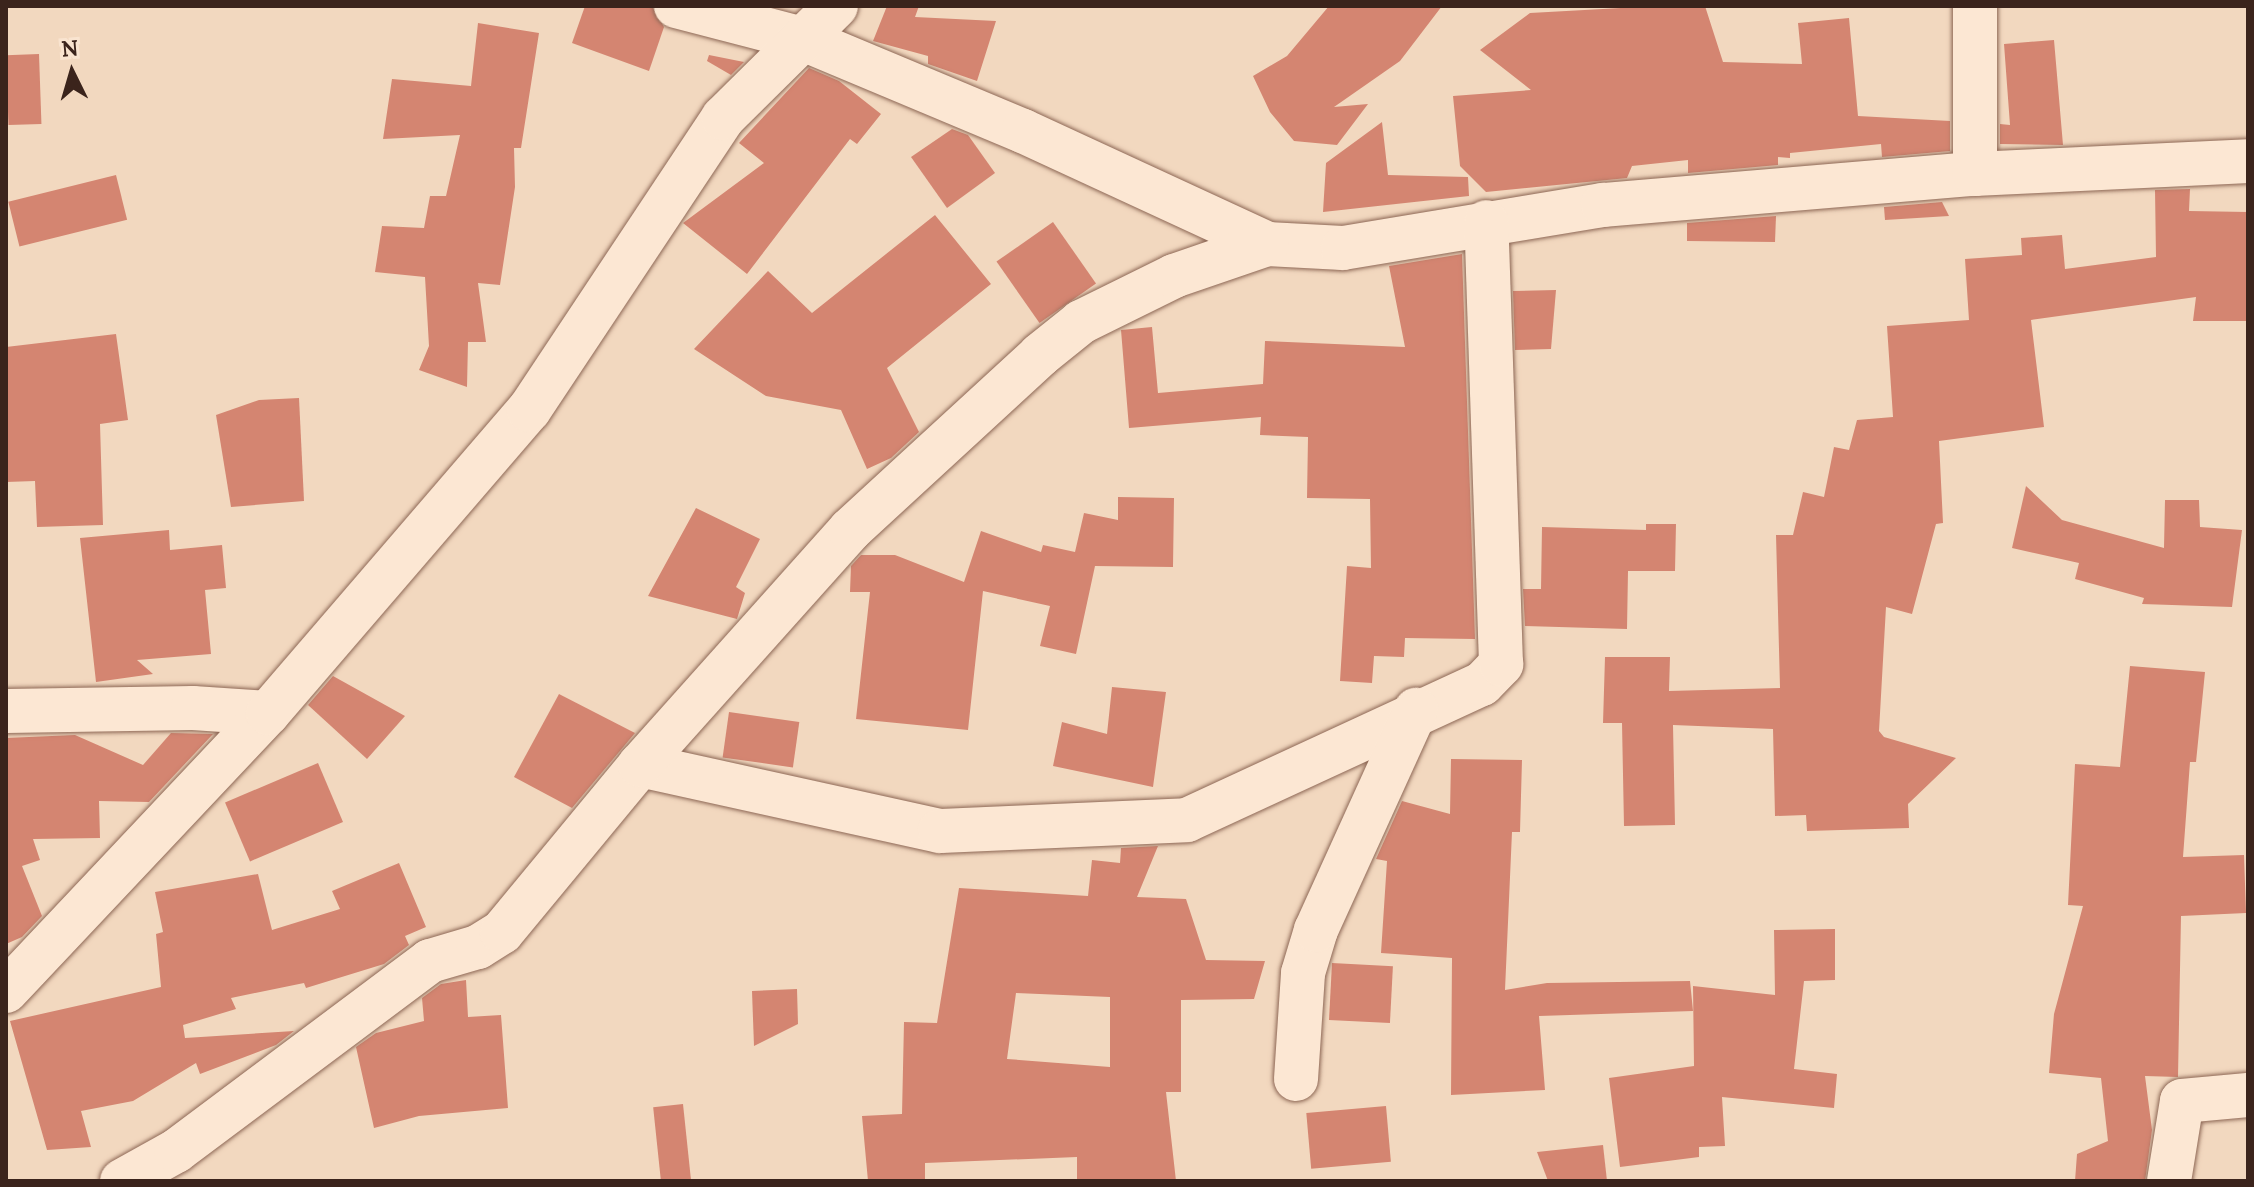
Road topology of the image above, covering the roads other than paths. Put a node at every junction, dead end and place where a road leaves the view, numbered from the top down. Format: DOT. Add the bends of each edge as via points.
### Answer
graph roads {
  1 [pos="676,6"];
  2 [pos="836,6"];
  3 [pos="1975,6"];
  4 [pos="803,39"];
  5 [pos="2248,161"];
  6 [pos="1975,174"];
  7 [pos="1486,222"];
  8 [pos="1267,244"];
  9 [pos="1416,710"];
  10 [pos="6,711"];
  11 [pos="268,713"];
  12 [pos="640,765"];
  13 [pos="13,977"];
  14 [pos="1296,1079"];
  15 [pos="2248,1095"];
  16 [pos="177,1166"];
  17 [pos="122,1181"];
  18 [pos="2169,1181"];
  1 -- 4 [label="street"];
  2 -- 4 [label="street"];
  3 -- 6 [label="street"];
  4 -- 8 [label="street" via="1023,131"];
  4 -- 11 [label="street" via="723,118 529,410"];
  5 -- 6 [label="street"];
  6 -- 7 [label="street" via="1603,205"];
  7 -- 8 [label="street" via="1343,248"];
  7 -- 9 [label="street" via="1501,664 1482,684"];
  8 -- 12 [label="street" via="1174,276 1081,322 1040,355 850,530"];
  9 -- 12 [label="street" via="1187,820 1165,822 940,831"];
  9 -- 14 [label="street" via="1316,930 1303,973"];
  10 -- 11 [label="street" via="193,708"];
  11 -- 13 [label="street"];
  12 -- 16 [label="street" via="502,932 478,947 430,961"];
  15 -- 18 [label="street" via="2182,1101"];
  16 -- 17 [label="street"];
}
